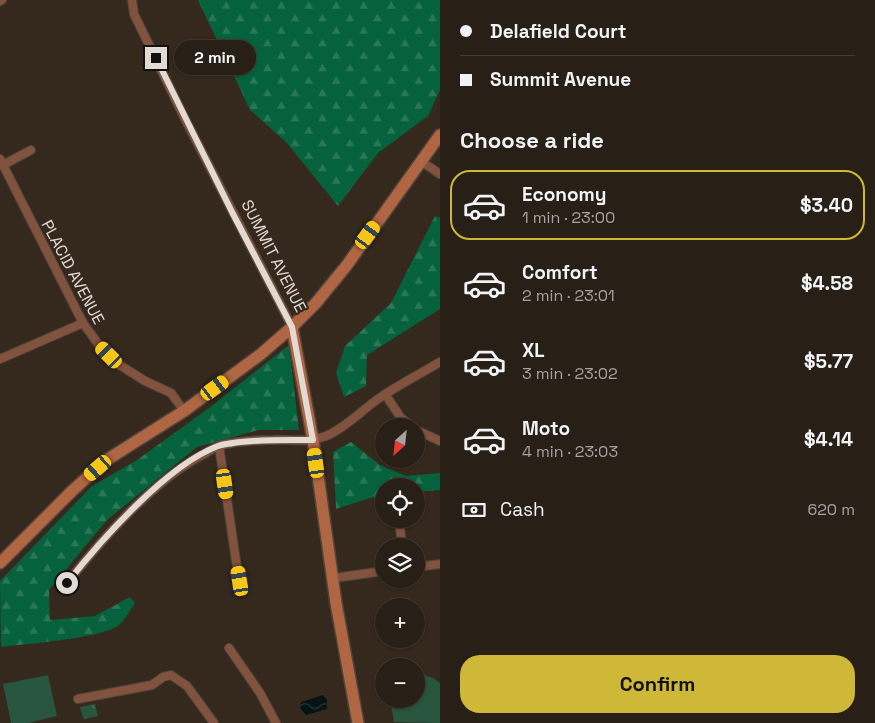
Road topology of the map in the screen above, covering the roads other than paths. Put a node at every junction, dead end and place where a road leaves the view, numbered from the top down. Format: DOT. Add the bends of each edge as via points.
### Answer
graph roads {
  1 [pos="132,0"];
  2 [pos="440,135"];
  3 [pos="32,150"];
  4 [pos="421,161"];
  5 [pos="1,162"];
  6 [pos="440,174"];
  7 [pos="82,323"];
  8 [pos="292,327"];
  9 [pos="0,359"];
  10 [pos="440,362"];
  11 [pos="385,394"];
  12 [pos="184,411"];
  13 [pos="401,418"];
  14 [pos="425,434"];
  15 [pos="313,440"];
  16 [pos="440,441"];
  17 [pos="219,446"];
  18 [pos="0,563"];
  19 [pos="440,564"];
  20 [pos="425,566"];
  21 [pos="375,572"];
  22 [pos="334,578"];
  23 [pos="240,581"];
  24 [pos="67,583"];
  25 [pos="229,648"];
  26 [pos="78,699"];
  27 [pos="214,723"];
  28 [pos="276,723"];
  29 [pos="358,723"];
  1 -- 8 [label="street, SUMMIT AVENUE" via="134,14"];
  2 -- 4 [label="street"];
  3 -- 5 [label="street, PLACID AVENUE"];
  4 -- 6 [label="street"];
  4 -- 8 [label="street" via="335,280"];
  5 -- 7 [label="street, PLACID AVENUE"];
  7 -- 9 [label="street"];
  7 -- 12 [label="street, PLACID AVENUE" via="118,364 171,393"];
  8 -- 12 [label="street"];
  8 -- 15 [label="street, SUMMIT AVENUE"];
  10 -- 11 [label="street"];
  11 -- 13 [label="street"];
  11 -- 15 [label="street" via="340,428"];
  12 -- 18 [label="street" via="105,461"];
  14 -- 16 [label="street"];
  15 -- 17 [label="street"];
  15 -- 22 [label="street, SUMMIT AVENUE"];
  17 -- 23 [label="street"];
  17 -- 24 [label="street" via="182,466 143,500 86,558"];
  19 -- 20 [label="street"];
  21 -- 22 [label="street"];
  22 -- 29 [label="street, SUMMIT AVENUE"];
  25 -- 28 [label="street"];
  26 -- 27 [label="street" via="152,684 163,676 172,675 187,686"];
}
